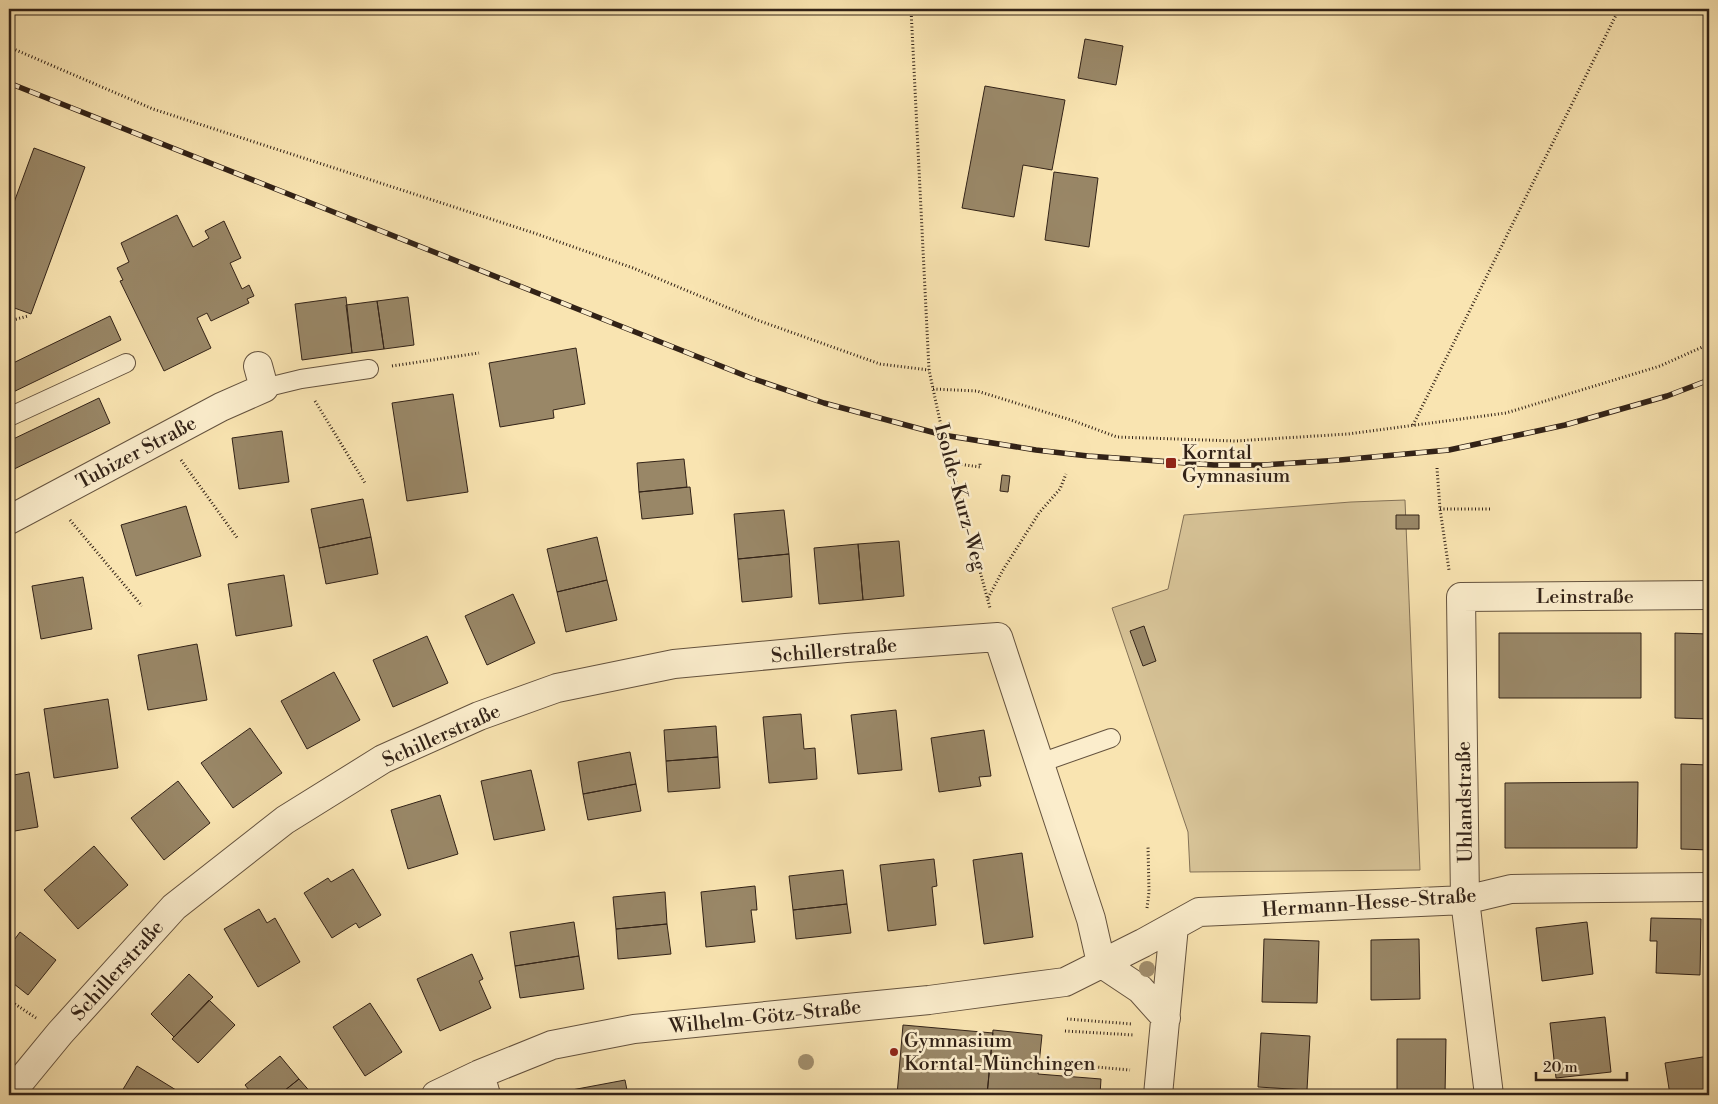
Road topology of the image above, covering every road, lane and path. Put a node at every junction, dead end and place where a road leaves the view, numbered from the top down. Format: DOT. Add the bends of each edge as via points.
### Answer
graph roads {
  1 [pos="911,9"];
  2 [pos="1619,9"];
  3 [pos="9,47"];
  4 [pos="28,316"];
  5 [pos="9,321"];
  6 [pos="1709,344"];
  7 [pos="479,353"];
  8 [pos="126,363"];
  9 [pos="370,369"];
  10 [pos="929,370"];
  11 [pos="261,377"];
  12 [pos="302,379"];
  13 [pos="933,389"];
  14 [pos="9,417"];
  15 [pos="1413,426"];
  16 [pos="166,436"];
  17 [pos="980,463"];
  18 [pos="951,464"];
  19 [pos="1437,468"];
  20 [pos="1066,474"];
  21 [pos="365,483"];
  22 [pos="52,497"];
  23 [pos="1440,509"];
  24 [pos="1492,509"];
  25 [pos="9,520"];
  26 [pos="238,539"];
  27 [pos="1709,596"];
  28 [pos="1461,597"];
  29 [pos="988,599"];
  30 [pos="142,606"];
  31 [pos="998,637"];
  32 [pos="1111,738"];
  33 [pos="1040,763"];
  34 [pos="1148,846"];
  35 [pos="1709,887"];
  36 [pos="1465,900"];
  37 [pos="1174,926"];
  38 [pos="1143,943"];
  39 [pos="1101,963"];
  40 [pos="1067,1019"];
  41 [pos="1165,1027"];
  42 [pos="1065,1030"];
  43 [pos="1039,1062"];
  44 [pos="483,1084"];
  45 [pos="1159,1084"];
  46 [pos="10,1095"];
  47 [pos="436,1095"];
  48 [pos="1489,1095"];
  1 -- 10 [label="path, Isolde-Kurz-Weg"];
  2 -- 15 [label="path"];
  3 -- 10 [label="path" via="153,109 537,234 880,364"];
  4 -- 5 [label="path"];
  6 -- 15 [label="path" via="1660,366 1506,413"];
  7 -- 9 [label="path"];
  8 -- 14 [label="lane"];
  9 -- 12 [label="lane, Tubizer Straße"];
  10 -- 13 [label="path, Isolde-Kurz-Weg"];
  11 -- 12 [label="lane, Tubizer Straße"];
  11 -- 16 [label="street, Tubizer Straße" via="221,407"];
  12 -- 21 [label="path"];
  13 -- 15 [label="path" via="977,391 1117,437 1235,440 1348,434"];
  13 -- 18 [label="path, Isolde-Kurz-Weg"];
  16 -- 22 [label="street, Tubizer Straße"];
  16 -- 26 [label="path"];
  17 -- 18 [label="path" via="980,467"];
  18 -- 29 [label="path, Isolde-Kurz-Weg"];
  19 -- 23 [label="path"];
  20 -- 29 [label="path" via="1060,489 1039,513 1002,570"];
  22 -- 25 [label="street, Tubizer Straße"];
  22 -- 30 [label="path"];
  23 -- 24 [label="path"];
  23 -- 28 [label="path" via="1451,582"];
  27 -- 28 [label="street, Leinstraße"];
  28 -- 36 [label="street, Uhlandstraße"];
  29 -- 31 [label="path, Isolde-Kurz-Weg"];
  31 -- 33 [label="street"];
  31 -- 46 [label="street, Schillerstraße" via="674,664 557,688 479,716 383,759 285,820 174,907 60,1033"];
  32 -- 33 [label="lane"];
  33 -- 39 [label="street" via="1091,919"];
  34 -- 38 [label="path" via="1149,892"];
  35 -- 36 [label="street, Hermann-Hesse-Straße" via="1511,889"];
  36 -- 37 [label="street, Hermann-Hesse-Straße" via="1199,912"];
  36 -- 48 [label="street, Uhlandstraße"];
  37 -- 38 [label="street, Hermann-Hesse-Straße"];
  37 -- 41 [label="street"];
  38 -- 39 [label="street, Hermann-Hesse-Straße"];
  39 -- 41 [label="street" via="1140,989"];
  39 -- 44 [label="street, Wilhelm-Götz-Straße" via="1065,982 929,1000 634,1029 552,1044"];
  40 -- 41 [label="path"];
  41 -- 42 [label="path"];
  41 -- 45 [label="street"];
  43 -- 45 [label="path"];
  44 -- 47 [label="street, Wilhelm-Götz-Straße"];
}
